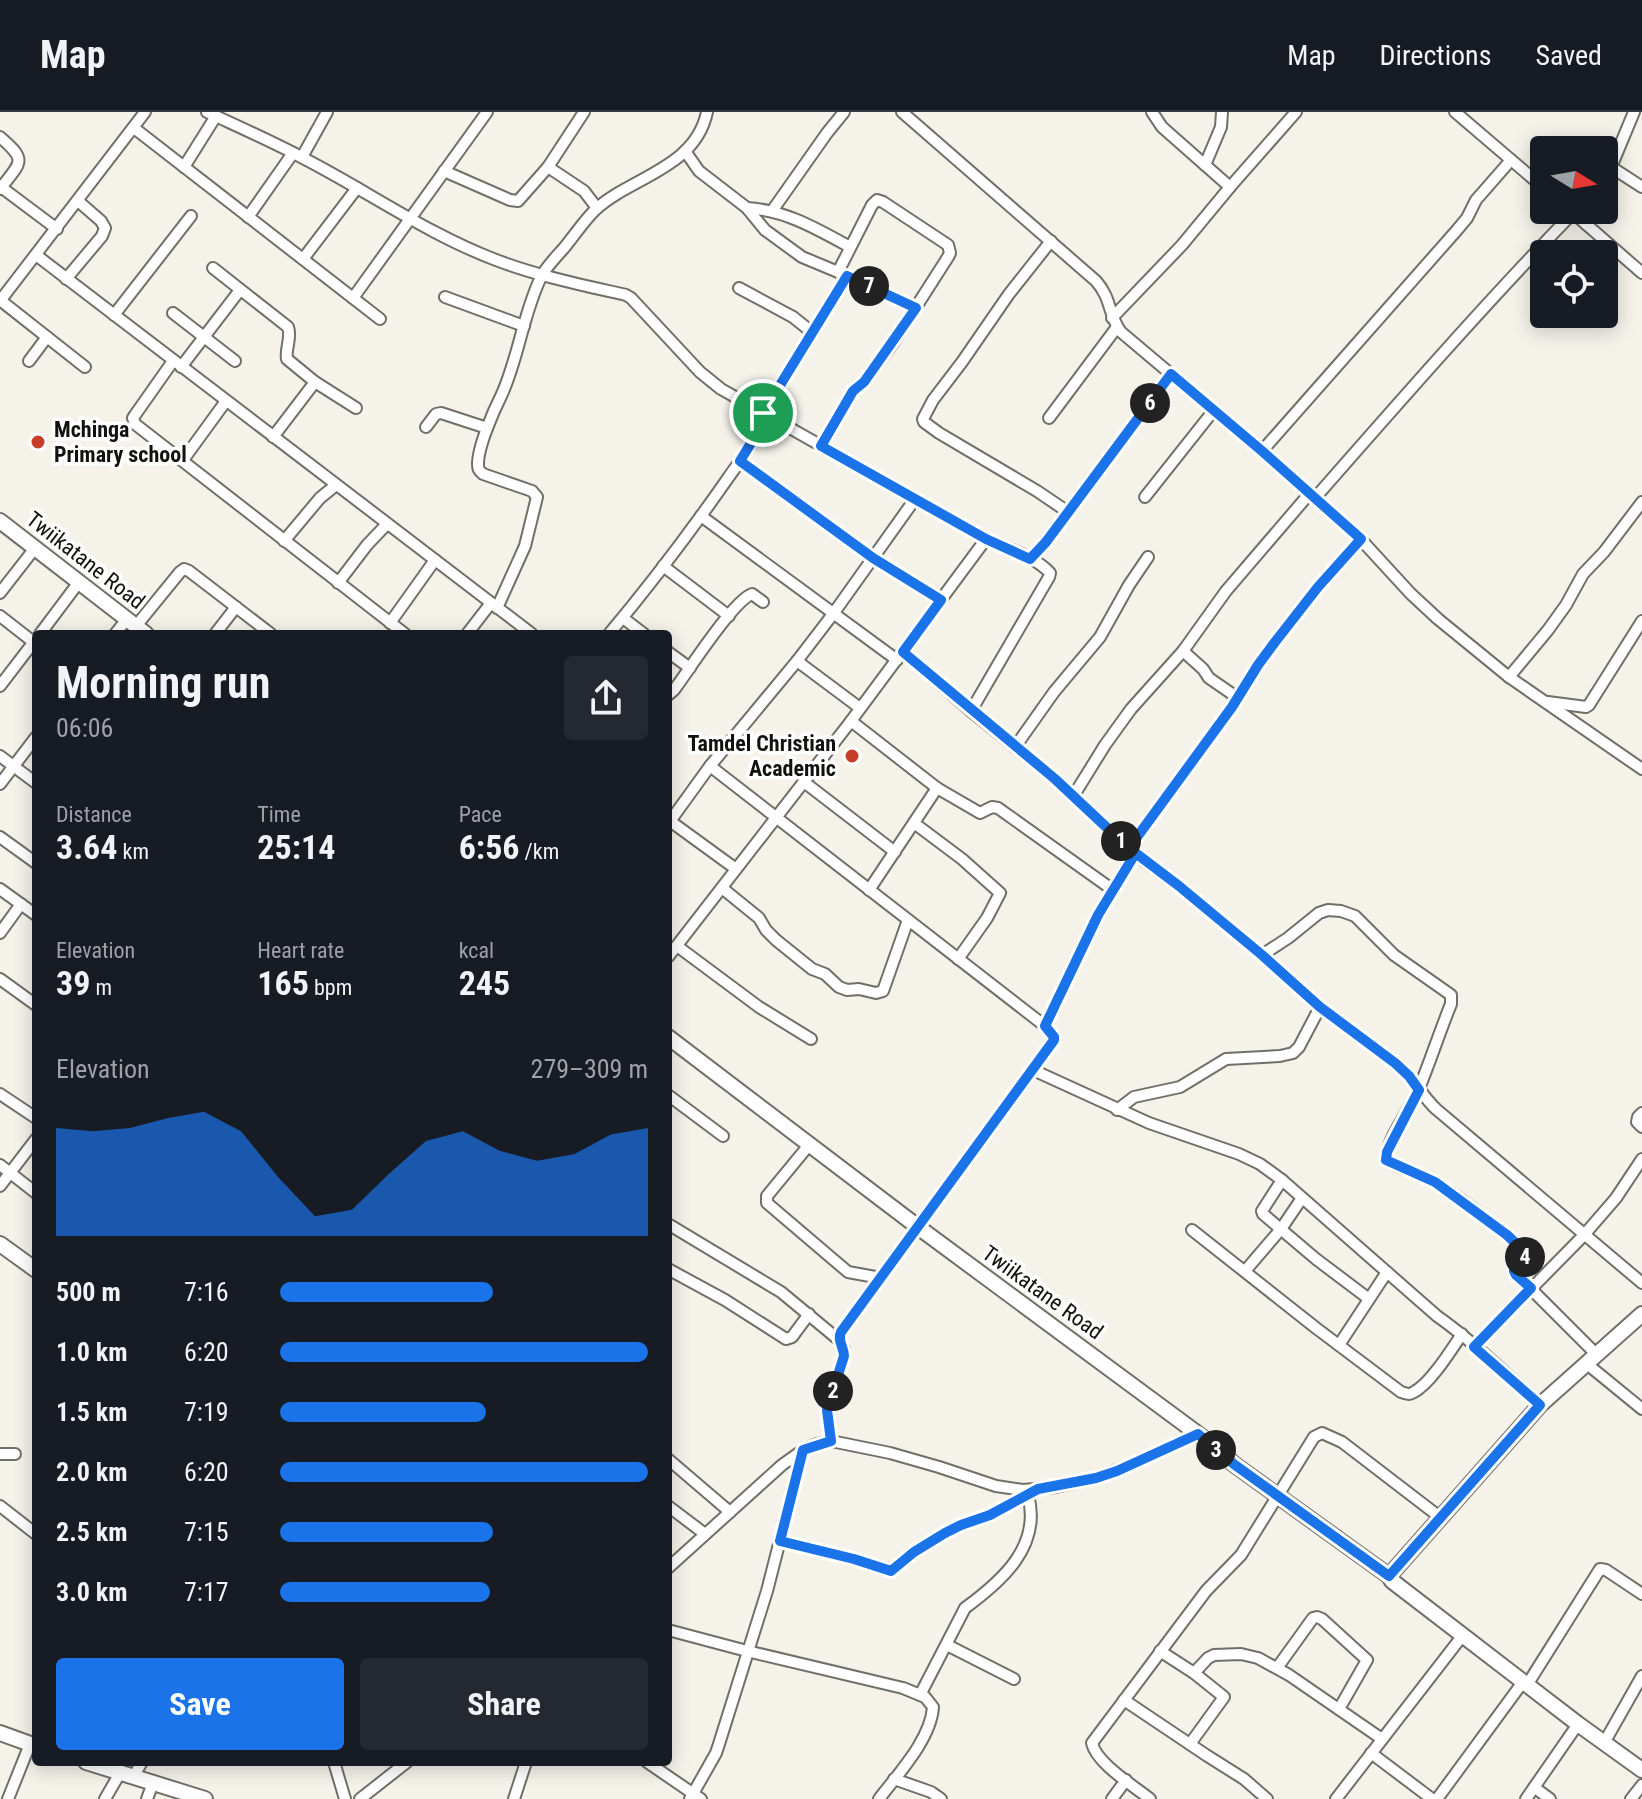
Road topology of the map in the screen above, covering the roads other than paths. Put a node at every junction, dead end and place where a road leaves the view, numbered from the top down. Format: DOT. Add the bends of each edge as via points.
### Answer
graph roads {
  1 [pos="145,112"];
  2 [pos="327,112"];
  3 [pos="487,112"];
  4 [pos="584,112"];
  5 [pos="707,112"];
  6 [pos="844,112"];
  7 [pos="902,112"];
  8 [pos="1152,112"];
  9 [pos="1222,112"];
  10 [pos="1296,112"];
  11 [pos="1455,112"];
  12 [pos="1634,112"];
  13 [pos="212,114"];
  14 [pos="134,128"];
  15 [pos="0,137"];
  16 [pos="1618,150"];
  17 [pos="685,151"];
  18 [pos="297,155"];
  19 [pos="1511,160"];
  20 [pos="1205,165"];
  21 [pos="184,167"];
  22 [pos="548,167"];
  23 [pos="444,171"];
  24 [pos="1618,172"];
  25 [pos="1530,176"];
  26 [pos="1230,187"];
  27 [pos="1642,187"];
  28 [pos="1,188"];
  29 [pos="357,188"];
  30 [pos="78,201"];
  31 [pos="597,208"];
  32 [pos="747,208"];
  33 [pos="772,211"];
  34 [pos="191,216"];
  35 [pos="248,217"];
  36 [pos="410,218"];
  37 [pos="1560,224"];
  38 [pos="1587,225"];
  39 [pos="57,229"];
  40 [pos="1051,241"];
  41 [pos="850,247"];
  42 [pos="36,255"];
  43 [pos="303,259"];
  44 [pos="213,268"];
  45 [pos="1642,273"];
  46 [pos="842,274"];
  47 [pos="542,275"];
  48 [pos="66,279"];
  49 [pos="739,288"];
  50 [pos="240,290"];
  51 [pos="445,297"];
  52 [pos="353,298"];
  53 [pos="0,300"];
  54 [pos="916,308"];
  55 [pos="173,313"];
  56 [pos="114,315"];
  57 [pos="380,319"];
  58 [pos="1115,322"];
  59 [pos="524,326"];
  60 [pos="813,333"];
  61 [pos="205,336"];
  62 [pos="47,337"];
  63 [pos="29,361"];
  64 [pos="235,361"];
  65 [pos="177,364"];
  66 [pos="85,367"];
  67 [pos="1171,374"];
  68 [pos="315,382"];
  69 [pos="226,401"];
  70 [pos="356,408"];
  71 [pos="1214,410"];
  72 [pos="763,413"];
  73 [pos="1049,418"];
  74 [pos="426,427"];
  75 [pos="487,428"];
  76 [pos="273,437"];
  77 [pos="821,446"];
  78 [pos="1262,451"];
  79 [pos="183,460"];
  80 [pos="740,461"];
  81 [pos="336,485"];
  82 [pos="1313,496"];
  83 [pos="1145,497"];
  84 [pos="915,499"];
  85 [pos="1642,502"];
  86 [pos="1068,512"];
  87 [pos="701,516"];
  88 [pos="0,521"];
  89 [pos="387,524"];
  90 [pos="986,539"];
  91 [pos="1361,539"];
  92 [pos="284,541"];
  93 [pos="35,548"];
  94 [pos="1148,557"];
  95 [pos="873,558"];
  96 [pos="1030,559"];
  97 [pos="435,560"];
  98 [pos="663,566"];
  99 [pos="79,582"];
  100 [pos="338,583"];
  101 [pos="0,593"];
  102 [pos="941,600"];
  103 [pos="763,602"];
  104 [pos="494,605"];
  105 [pos="236,607"];
  106 [pos="833,614"];
  107 [pos="0,616"];
  108 [pos="729,616"];
  109 [pos="623,618"];
  110 [pos="1642,621"];
  111 [pos="390,623"];
  112 [pos="136,627"];
  113 [pos="43,630"];
  114 [pos="218,630"];
  115 [pos="266,630"];
  116 [pos="400,630"];
  117 [pos="471,630"];
  118 [pos="527,630"];
  119 [pos="612,630"];
  120 [pos="639,630"];
  121 [pos="32,637"];
  122 [pos="32,645"];
  123 [pos="1183,651"];
  124 [pos="672,655"];
  125 [pos="900,656"];
  126 [pos="797,661"];
  127 [pos="690,668"];
  128 [pos="1509,677"];
  129 [pos="0,686"];
  130 [pos="672,690"];
  131 [pos="1238,698"];
  132 [pos="1546,702"];
  133 [pos="860,708"];
  134 [pos="971,711"];
  135 [pos="851,721"];
  136 [pos="32,742"];
  137 [pos="1015,747"];
  138 [pos="0,756"];
  139 [pos="14,766"];
  140 [pos="710,766"];
  141 [pos="1642,769"];
  142 [pos="32,780"];
  143 [pos="804,782"];
  144 [pos="0,784"];
  145 [pos="937,788"];
  146 [pos="1074,795"];
  147 [pos="776,818"];
  148 [pos="672,819"];
  149 [pos="914,823"];
  150 [pos="672,825"];
  151 [pos="0,837"];
  152 [pos="1132,851"];
  153 [pos="895,852"];
  154 [pos="32,857"];
  155 [pos="736,869"];
  156 [pos="722,888"];
  157 [pos="0,889"];
  158 [pos="869,890"];
  159 [pos="1113,890"];
  160 [pos="21,904"];
  161 [pos="32,912"];
  162 [pos="908,920"];
  163 [pos="0,933"];
  164 [pos="677,946"];
  165 [pos="672,952"];
  166 [pos="1262,955"];
  167 [pos="958,959"];
  168 [pos="0,979"];
  169 [pos="32,1002"];
  170 [pos="1320,1007"];
  171 [pos="1045,1026"];
  172 [pos="811,1039"];
  173 [pos="672,1040"];
  174 [pos="1033,1070"];
  175 [pos="1419,1090"];
  176 [pos="0,1094"];
  177 [pos="672,1098"];
  178 [pos="1117,1110"];
  179 [pos="1642,1113"];
  180 [pos="32,1115"];
  181 [pos="1642,1127"];
  182 [pos="723,1136"];
  183 [pos="32,1144"];
  184 [pos="809,1145"];
  185 [pos="1642,1159"];
  186 [pos="0,1165"];
  187 [pos="10,1173"];
  188 [pos="1282,1180"];
  189 [pos="0,1186"];
  190 [pos="32,1190"];
  191 [pos="1302,1198"];
  192 [pos="672,1226"];
  193 [pos="918,1227"];
  194 [pos="1281,1229"];
  195 [pos="1192,1230"];
  196 [pos="1584,1235"];
  197 [pos="0,1244"];
  198 [pos="32,1267"];
  199 [pos="672,1271"];
  200 [pos="1245,1271"];
  201 [pos="1387,1272"];
  202 [pos="881,1278"];
  203 [pos="1642,1283"];
  204 [pos="1531,1288"];
  205 [pos="1369,1299"];
  206 [pos="809,1314"];
  207 [pos="1642,1314"];
  208 [pos="1462,1334"];
  209 [pos="839,1340"];
  210 [pos="1339,1345"];
  211 [pos="1474,1347"];
  212 [pos="1592,1359"];
  213 [pos="1540,1405"];
  214 [pos="1642,1409"];
  215 [pos="1198,1434"];
  216 [pos="831,1441"];
  217 [pos="803,1450"];
  218 [pos="0,1454"];
  219 [pos="15,1454"];
  220 [pos="672,1462"];
  221 [pos="1033,1492"];
  222 [pos="1278,1497"];
  223 [pos="0,1506"];
  224 [pos="672,1509"];
  225 [pos="730,1512"];
  226 [pos="1441,1518"];
  227 [pos="32,1531"];
  228 [pos="705,1534"];
  229 [pos="780,1541"];
  230 [pos="672,1564"];
  231 [pos="1391,1578"];
  232 [pos="1642,1594"];
  233 [pos="672,1631"];
  234 [pos="1463,1635"];
  235 [pos="947,1645"];
  236 [pos="747,1651"];
  237 [pos="1160,1651"];
  238 [pos="1277,1668"];
  239 [pos="1194,1673"];
  240 [pos="1642,1676"];
  241 [pos="1014,1679"];
  242 [pos="1525,1684"];
  243 [pos="920,1695"];
  244 [pos="1124,1700"];
  245 [pos="1339,1709"];
  246 [pos="1578,1724"];
  247 [pos="0,1733"];
  248 [pos="1382,1739"];
  249 [pos="1604,1743"];
  250 [pos="32,1744"];
  251 [pos="1190,1744"];
  252 [pos="32,1749"];
  253 [pos="1371,1753"];
  254 [pos="98,1766"];
  255 [pos="137,1766"];
  256 [pos="335,1766"];
  257 [pos="402,1766"];
  258 [pos="525,1766"];
  259 [pos="652,1766"];
  260 [pos="1642,1770"];
  261 [pos="126,1775"];
  262 [pos="894,1779"];
  263 [pos="1126,1780"];
  264 [pos="153,1783"];
  265 [pos="1642,1785"];
  266 [pos="1535,1788"];
  267 [pos="694,1797"];
  268 [pos="8,1799"];
  269 [pos="105,1799"];
  270 [pos="147,1799"];
  271 [pos="205,1799"];
  272 [pos="345,1799"];
  273 [pos="362,1799"];
  274 [pos="514,1799"];
  275 [pos="879,1799"];
  276 [pos="941,1799"];
  277 [pos="1112,1799"];
  278 [pos="1150,1799"];
  279 [pos="1267,1799"];
  280 [pos="1336,1799"];
  281 [pos="1434,1799"];
  282 [pos="1526,1799"];
  283 [pos="1550,1799"];
  284 [pos="1631,1799"];
  1 -- 14 [label="street"];
  2 -- 18 [label="street"];
  3 -- 23 [label="street"];
  4 -- 22 [label="street"];
  5 -- 17 [label="street"];
  6 -- 33 [label="street"];
  7 -- 40 [label="street"];
  8 -- 20 [label="street"];
  9 -- 20 [label="street"];
  10 -- 26 [label="street"];
  11 -- 19 [label="street"];
  12 -- 16 [label="street"];
  13 -- 18 [label="street"];
  13 -- 21 [label="street"];
  14 -- 21 [label="street"];
  14 -- 30 [label="street"];
  15 -- 28 [label="street" via="19,157"];
  17 -- 31 [label="street"];
  17 -- 32 [label="street" via="699,171"];
  18 -- 29 [label="street"];
  18 -- 35 [label="street"];
  19 -- 25 [label="street"];
  19 -- 78 [label="street" via="1457,230"];
  20 -- 26 [label="street"];
  21 -- 35 [label="street"];
  22 -- 23 [label="street" via="515,201"];
  22 -- 31 [label="street" via="584,191"];
  23 -- 36 [label="street"];
  24 -- 27 [label="street"];
  26 -- 58 [label="street"];
  28 -- 39 [label="street"];
  29 -- 36 [label="street"];
  29 -- 43 [label="street"];
  30 -- 39 [label="street"];
  30 -- 48 [label="street" via="105,228"];
  31 -- 47 [label="street"];
  32 -- 33 [label="street"];
  32 -- 46 [label="street" via="765,230 802,257"];
  33 -- 41 [label="street"];
  34 -- 56 [label="street"];
  35 -- 43 [label="street"];
  36 -- 47 [label="street"];
  36 -- 52 [label="street"];
  37 -- 82 [label="street"];
  38 -- 45 [label="street"];
  39 -- 42 [label="street"];
  40 -- 58 [label="street" via="1102,288"];
  40 -- 86 [label="street" via="923,419"];
  41 -- 46 [label="street"];
  41 -- 54 [label="street" via="877,200 948,245 948,257"];
  42 -- 48 [label="street"];
  42 -- 53 [label="street"];
  43 -- 52 [label="street"];
  44 -- 50 [label="street"];
  46 -- 54 [label="street"];
  46 -- 60 [label="street"];
  47 -- 59 [label="street"];
  47 -- 72 [label="street" via="631,298 710,381"];
  48 -- 56 [label="street"];
  49 -- 60 [label="street"];
  50 -- 61 [label="street"];
  50 -- 68 [label="street" via="288,327 287,359"];
  51 -- 59 [label="street"];
  52 -- 57 [label="street"];
  53 -- 62 [label="street"];
  54 -- 77 [label="street" via="853,391"];
  55 -- 61 [label="street"];
  56 -- 65 [label="street"];
  58 -- 67 [label="street"];
  58 -- 73 [label="street"];
  59 -- 75 [label="street" via="511,374"];
  60 -- 72 [label="street"];
  61 -- 64 [label="street"];
  61 -- 65 [label="street"];
  62 -- 63 [label="street"];
  62 -- 66 [label="street"];
  65 -- 69 [label="street"];
  65 -- 79 [label="street" via="133,421"];
  67 -- 71 [label="street"];
  67 -- 86 [label="street"];
  68 -- 70 [label="street"];
  68 -- 76 [label="street"];
  69 -- 76 [label="street"];
  69 -- 79 [label="street"];
  71 -- 78 [label="street"];
  71 -- 83 [label="street"];
  72 -- 77 [label="street"];
  72 -- 80 [label="street"];
  74 -- 75 [label="street" via="441,413"];
  75 -- 104 [label="street" via="479,471 537,497 525,546"];
  76 -- 81 [label="street"];
  77 -- 84 [label="street"];
  78 -- 82 [label="street"];
  79 -- 92 [label="street"];
  80 -- 87 [label="street"];
  80 -- 95 [label="street"];
  81 -- 89 [label="street"];
  81 -- 92 [label="street"];
  82 -- 91 [label="street"];
  82 -- 123 [label="street" via="1226,591"];
  84 -- 90 [label="street"];
  84 -- 95 [label="street"];
  85 -- 128 [label="street"];
  86 -- 96 [label="street"];
  87 -- 98 [label="street"];
  87 -- 106 [label="street"];
  88 -- 93 [label="street, Twiikatane Road"];
  89 -- 97 [label="street"];
  89 -- 100 [label="street"];
  90 -- 96 [label="street"];
  90 -- 102 [label="street"];
  91 -- 128 [label="street" via="1411,594"];
  91 -- 131 [label="street" via="1275,642"];
  92 -- 100 [label="street"];
  93 -- 99 [label="street, Twiikatane Road"];
  93 -- 101 [label="street"];
  94 -- 137 [label="street" via="1100,637"];
  95 -- 102 [label="street"];
  95 -- 106 [label="street"];
  96 -- 134 [label="street" via="1050,575"];
  97 -- 104 [label="street"];
  97 -- 111 [label="street"];
  98 -- 108 [label="street"];
  98 -- 109 [label="street"];
  99 -- 112 [label="street, Twiikatane Road"];
  99 -- 113 [label="street"];
  100 -- 111 [label="street"];
  102 -- 125 [label="street"];
  103 -- 108 [label="street" via="748,595"];
  104 -- 117 [label="street"];
  104 -- 118 [label="street"];
  105 -- 112 [label="street" via="184,569"];
  105 -- 114 [label="street"];
  105 -- 115 [label="street"];
  106 -- 125 [label="street"];
  106 -- 126 [label="street"];
  107 -- 121 [label="street"];
  108 -- 127 [label="street"];
  109 -- 119 [label="street"];
  109 -- 120 [label="street"];
  110 -- 132 [label="street" via="1589,705"];
  111 -- 116 [label="street"];
  122 -- 129 [label="street"];
  123 -- 131 [label="street"];
  123 -- 146 [label="street" via="1121,722"];
  124 -- 127 [label="street"];
  125 -- 133 [label="street"];
  125 -- 134 [label="street"];
  126 -- 133 [label="street"];
  126 -- 140 [label="street"];
  127 -- 130 [label="street"];
  128 -- 132 [label="street"];
  131 -- 152 [label="street"];
  132 -- 141 [label="street"];
  133 -- 135 [label="street"];
  134 -- 137 [label="street"];
  135 -- 143 [label="street"];
  135 -- 145 [label="street"];
  136 -- 139 [label="street"];
  137 -- 146 [label="street"];
  138 -- 139 [label="street"];
  139 -- 142 [label="street"];
  139 -- 144 [label="street"];
  140 -- 147 [label="street"];
  140 -- 148 [label="street"];
  143 -- 147 [label="street"];
  143 -- 153 [label="street"];
  145 -- 149 [label="street"];
  145 -- 159 [label="street" via="980,813 998,808"];
  146 -- 152 [label="street"];
  147 -- 155 [label="street"];
  147 -- 158 [label="street"];
  149 -- 153 [label="street"];
  149 -- 167 [label="street" via="1000,891"];
  150 -- 155 [label="street"];
  151 -- 154 [label="street"];
  152 -- 159 [label="street"];
  152 -- 166 [label="street"];
  153 -- 158 [label="street"];
  155 -- 156 [label="street"];
  156 -- 162 [label="street" via="759,918 776,940 847,990 883,991"];
  156 -- 164 [label="street"];
  157 -- 160 [label="street"];
  158 -- 162 [label="street"];
  159 -- 171 [label="street"];
  160 -- 161 [label="street"];
  160 -- 163 [label="street"];
  162 -- 167 [label="street"];
  164 -- 165 [label="street"];
  164 -- 172 [label="street"];
  166 -- 170 [label="street"];
  166 -- 175 [label="street" via="1319,913 1341,911 1355,916 1394,955 1450,994"];
  167 -- 171 [label="street"];
  168 -- 169 [label="street"];
  170 -- 175 [label="street" via="1395,1063"];
  170 -- 178 [label="street" via="1293,1053 1226,1059 1180,1087 1134,1097"];
  171 -- 174 [label="street" via="1054,1039"];
  173 -- 184 [label="street, Twiikatane Road"];
  174 -- 178 [label="street"];
  174 -- 193 [label="street"];
  175 -- 196 [label="street"];
  175 -- 204 [label="street" via="1386,1160 1435,1182 1516,1243 1526,1255 1514,1272"];
  176 -- 180 [label="street"];
  177 -- 182 [label="street"];
  178 -- 188 [label="street" via="1239,1154"];
  179 -- 181 [label="street" via="1637,1122"];
  183 -- 187 [label="street"];
  184 -- 193 [label="street, Twiikatane Road"];
  184 -- 202 [label="street" via="767,1196 767,1203 848,1272"];
  185 -- 196 [label="street"];
  186 -- 187 [label="street"];
  187 -- 189 [label="street"];
  187 -- 190 [label="street"];
  188 -- 191 [label="street"];
  188 -- 194 [label="street" via="1262,1212"];
  191 -- 194 [label="street"];
  191 -- 201 [label="street"];
  192 -- 206 [label="street" via="767,1282"];
  193 -- 202 [label="street"];
  193 -- 215 [label="street, Twiikatane Road"];
  194 -- 200 [label="street"];
  194 -- 205 [label="street"];
  195 -- 200 [label="street"];
  196 -- 203 [label="street"];
  196 -- 204 [label="street"];
  197 -- 198 [label="street"];
  199 -- 206 [label="street" via="786,1339"];
  200 -- 210 [label="street"];
  201 -- 205 [label="street"];
  201 -- 208 [label="street"];
  202 -- 209 [label="street"];
  204 -- 211 [label="street"];
  204 -- 212 [label="street"];
  205 -- 210 [label="street"];
  206 -- 209 [label="street"];
  207 -- 212 [label="street"];
  208 -- 210 [label="street" via="1432,1375 1409,1394"];
  208 -- 211 [label="street"];
  209 -- 216 [label="street" via="844,1356 827,1410"];
  211 -- 213 [label="street"];
  212 -- 213 [label="street"];
  212 -- 214 [label="street"];
  213 -- 226 [label="street"];
  215 -- 221 [label="street" via="1117,1471"];
  215 -- 222 [label="street, Twiikatane Road"];
  216 -- 217 [label="street"];
  216 -- 221 [label="street"];
  217 -- 225 [label="street"];
  217 -- 229 [label="street"];
  218 -- 219 [label="street"];
  220 -- 225 [label="street"];
  221 -- 229 [label="street" via="945,1533 891,1571"];
  221 -- 235 [label="street" via="1027,1541 1016,1561 965,1608"];
  222 -- 226 [label="street" via="1311,1441 1322,1433 1342,1442"];
  222 -- 231 [label="street, Twiikatane Road"];
  222 -- 237 [label="street" via="1241,1555"];
  223 -- 227 [label="street"];
  224 -- 228 [label="street"];
  225 -- 228 [label="street"];
  226 -- 231 [label="street"];
  228 -- 230 [label="street"];
  229 -- 236 [label="street"];
  231 -- 234 [label="street, Twiikatane Road"];
  232 -- 242 [label="street" via="1600,1569"];
  233 -- 236 [label="street"];
  234 -- 242 [label="street, Twiikatane Road"];
  234 -- 248 [label="street"];
  235 -- 241 [label="street"];
  235 -- 243 [label="street"];
  236 -- 243 [label="street"];
  236 -- 267 [label="street" via="716,1753"];
  237 -- 239 [label="street"];
  237 -- 244 [label="street"];
  238 -- 239 [label="street" via="1258,1658 1220,1654"];
  238 -- 245 [label="street"];
  238 -- 245 [label="street" via="1313,1618 1322,1619 1367,1660"];
  239 -- 251 [label="street" via="1224,1697"];
  240 -- 249 [label="street"];
  242 -- 246 [label="street, Twiikatane Road"];
  242 -- 281 [label="street"];
  243 -- 262 [label="street" via="931,1702 932,1719"];
  244 -- 251 [label="street"];
  244 -- 263 [label="street" via="1091,1746"];
  245 -- 248 [label="street"];
  246 -- 249 [label="street, Twiikatane Road"];
  246 -- 266 [label="street"];
  247 -- 250 [label="street"];
  248 -- 253 [label="street"];
  249 -- 260 [label="street, Twiikatane Road"];
  251 -- 279 [label="street"];
  252 -- 268 [label="street"];
  253 -- 280 [label="street"];
  253 -- 281 [label="street"];
  254 -- 261 [label="street"];
  255 -- 261 [label="street"];
  256 -- 272 [label="street"];
  257 -- 273 [label="street"];
  258 -- 274 [label="street"];
  259 -- 267 [label="street"];
  261 -- 264 [label="street"];
  261 -- 269 [label="street"];
  262 -- 275 [label="street"];
  262 -- 276 [label="street"];
  263 -- 277 [label="street"];
  263 -- 278 [label="street"];
  264 -- 270 [label="street"];
  264 -- 271 [label="street"];
  265 -- 284 [label="street"];
  266 -- 282 [label="street"];
  266 -- 283 [label="street"];
}
